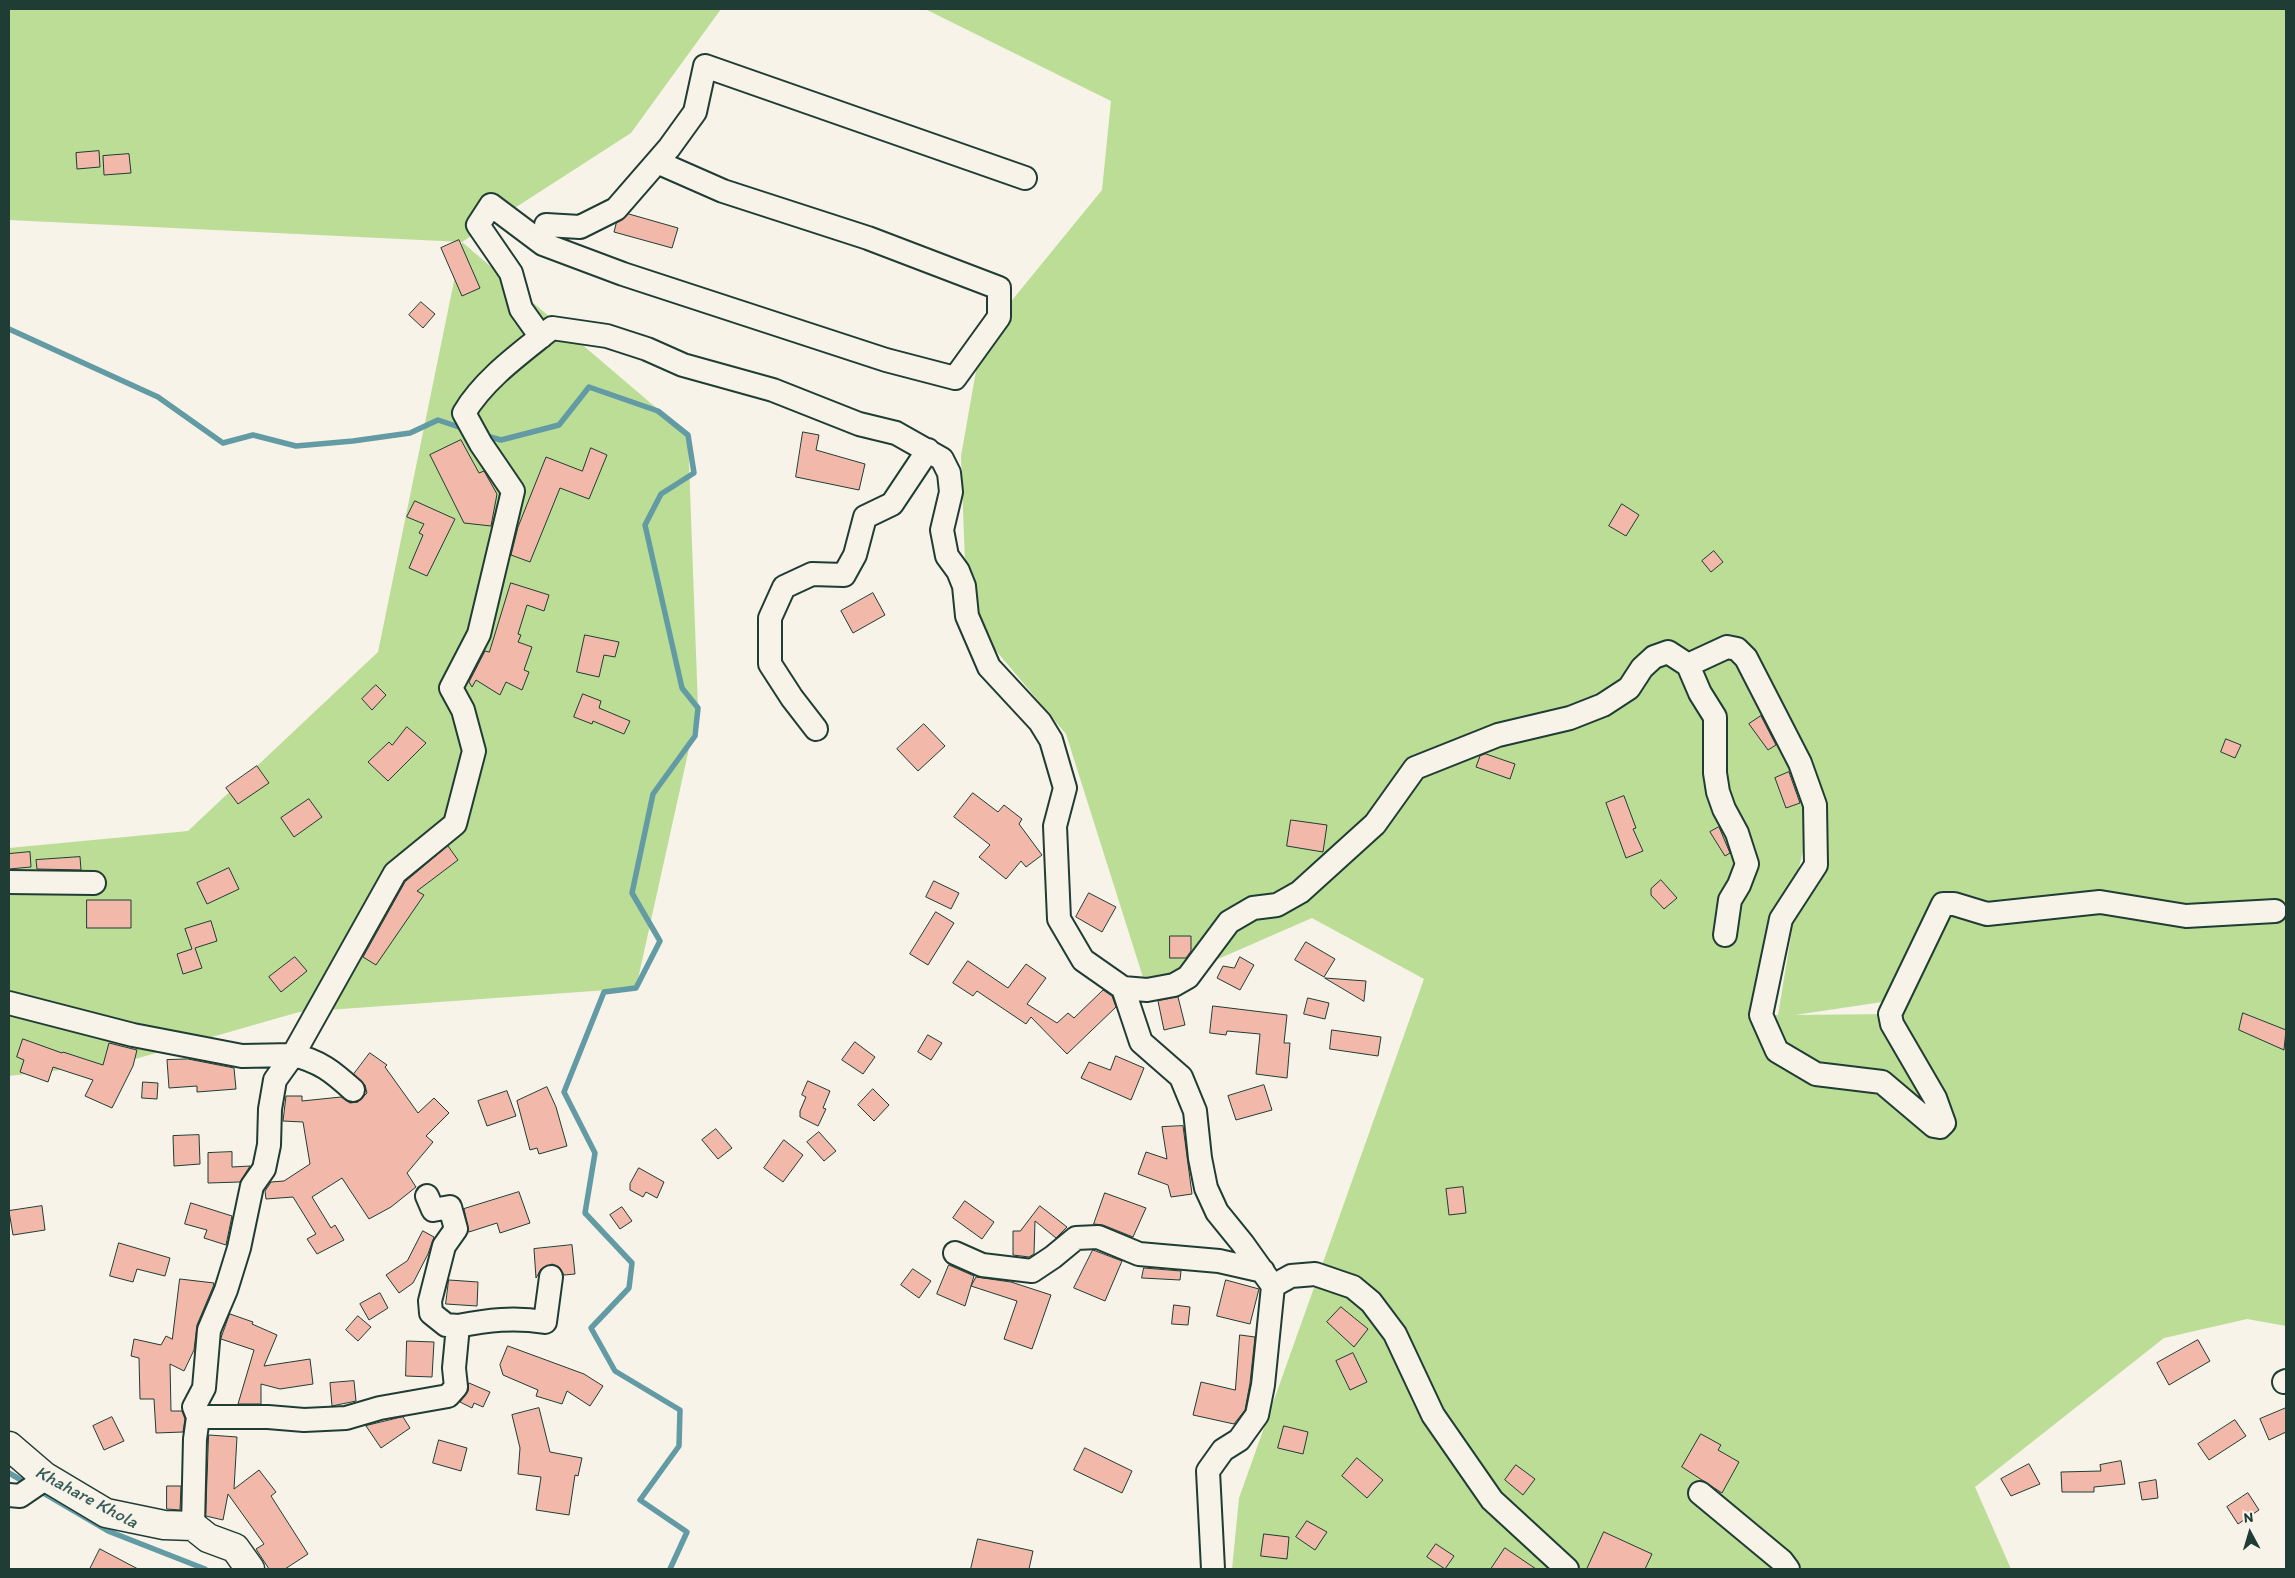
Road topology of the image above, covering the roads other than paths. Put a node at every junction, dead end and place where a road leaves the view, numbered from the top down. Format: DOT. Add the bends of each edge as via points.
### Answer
graph roads {
  1 [pos="658,162"];
  2 [pos="1025,178"];
  3 [pos="546,226"];
  4 [pos="541,337"];
  5 [pos="928,450"];
  6 [pos="1688,664"];
  7 [pos="816,729"];
  8 [pos="9,882"];
  9 [pos="94,883"];
  10 [pos="2275,910"];
  11 [pos="1725,935"];
  12 [pos="1123,988"];
  13 [pos="9,1003"];
  14 [pos="293,1056"];
  15 [pos="353,1090"];
  16 [pos="427,1196"];
  17 [pos="955,1254"];
  18 [pos="551,1277"];
  19 [pos="1268,1278"];
  20 [pos="458,1326"];
  21 [pos="198,1417"];
  22 [pos="9,1446"];
  23 [pos="43,1479"];
  24 [pos="1700,1493"];
  25 [pos="14,1496"];
  26 [pos="194,1526"];
  27 [pos="250,1569"];
  28 [pos="1213,1569"];
  29 [pos="1567,1569"];
  30 [pos="1788,1569"];
  1 -- 2 [label="street" via="695,112 704,66"];
  1 -- 3 [label="street" via="616,209 580,227"];
  1 -- 4 [label="street" via="723,191 868,238 999,288 999,317 955,378 886,360 623,274 543,244 491,205 478,225 511,274 521,309"];
  4 -- 5 [label="street" via="552,328 607,336 683,365 773,390 859,424 896,433"];
  4 -- 14 [label="street" via="512,360 471,401 464,413 480,444 513,491 479,634 451,688 464,710 474,751 455,824 395,873"];
  5 -- 7 [label="street" via="892,504 865,517 855,554 844,575 812,574 784,587 770,618 770,664"];
  5 -- 12 [label="street" via="942,459 949,473 951,492 942,530 947,556 964,586 967,616 980,648 989,667 1040,722 1052,740 1065,788 1055,826 1059,919 1083,960"];
  6 -- 10 [label="street" via="1727,647 1737,649 1746,658 1800,763 1815,805 1816,865 1781,920 1761,1015 1777,1051 1816,1074 1882,1082 1934,1126 1940,1127 1944,1123 1938,1106 1892,1024 1890,1014 1943,904 1987,914 2100,902 2186,916"];
  6 -- 11 [label="street" via="1715,717 1718,792 1747,864 1740,885 1730,900"];
  6 -- 12 [label="street" via="1668,652 1654,657 1629,688 1603,705 1570,718 1498,735 1415,768 1375,824 1300,892 1277,904 1253,908 1229,922 1188,977 1174,985 1147,990"];
  8 -- 9 [label="street"];
  12 -- 19 [label="street" via="1141,1042 1181,1076 1192,1102 1206,1188 1217,1212"];
  13 -- 14 [label="street" via="133,1035 232,1054"];
  14 -- 15 [label="street" via="324,1066"];
  14 -- 21 [label="street" via="275,1080 264,1169 252,1186 239,1248 209,1330 204,1388 194,1407"];
  16 -- 20 [label="street" via="433,1210 450,1207 456,1229 444,1246 430,1301 431,1313 446,1325"];
  17 -- 19 [label="street" via="982,1265 1032,1271 1076,1238 1098,1236 1139,1254 1219,1261"];
  18 -- 20 [label="street" via="545,1322 488,1320"];
  19 -- 28 [label="street" via="1263,1385 1256,1415 1239,1440 1223,1450 1208,1472"];
  19 -- 29 [label="street" via="1315,1274 1353,1287 1371,1302 1395,1334 1433,1416 1492,1500"];
  20 -- 21 [label="street" via="454,1368 456,1387 448,1396 380,1408 346,1418"];
  21 -- 26 [label="street"];
  22 -- 23 [label="street"];
  23 -- 25 [label="street"];
  23 -- 26 [label="street" via="106,1513 164,1525"];
  24 -- 30 [label="street"];
  26 -- 27 [label="street" via="208,1538 234,1548"];
}
